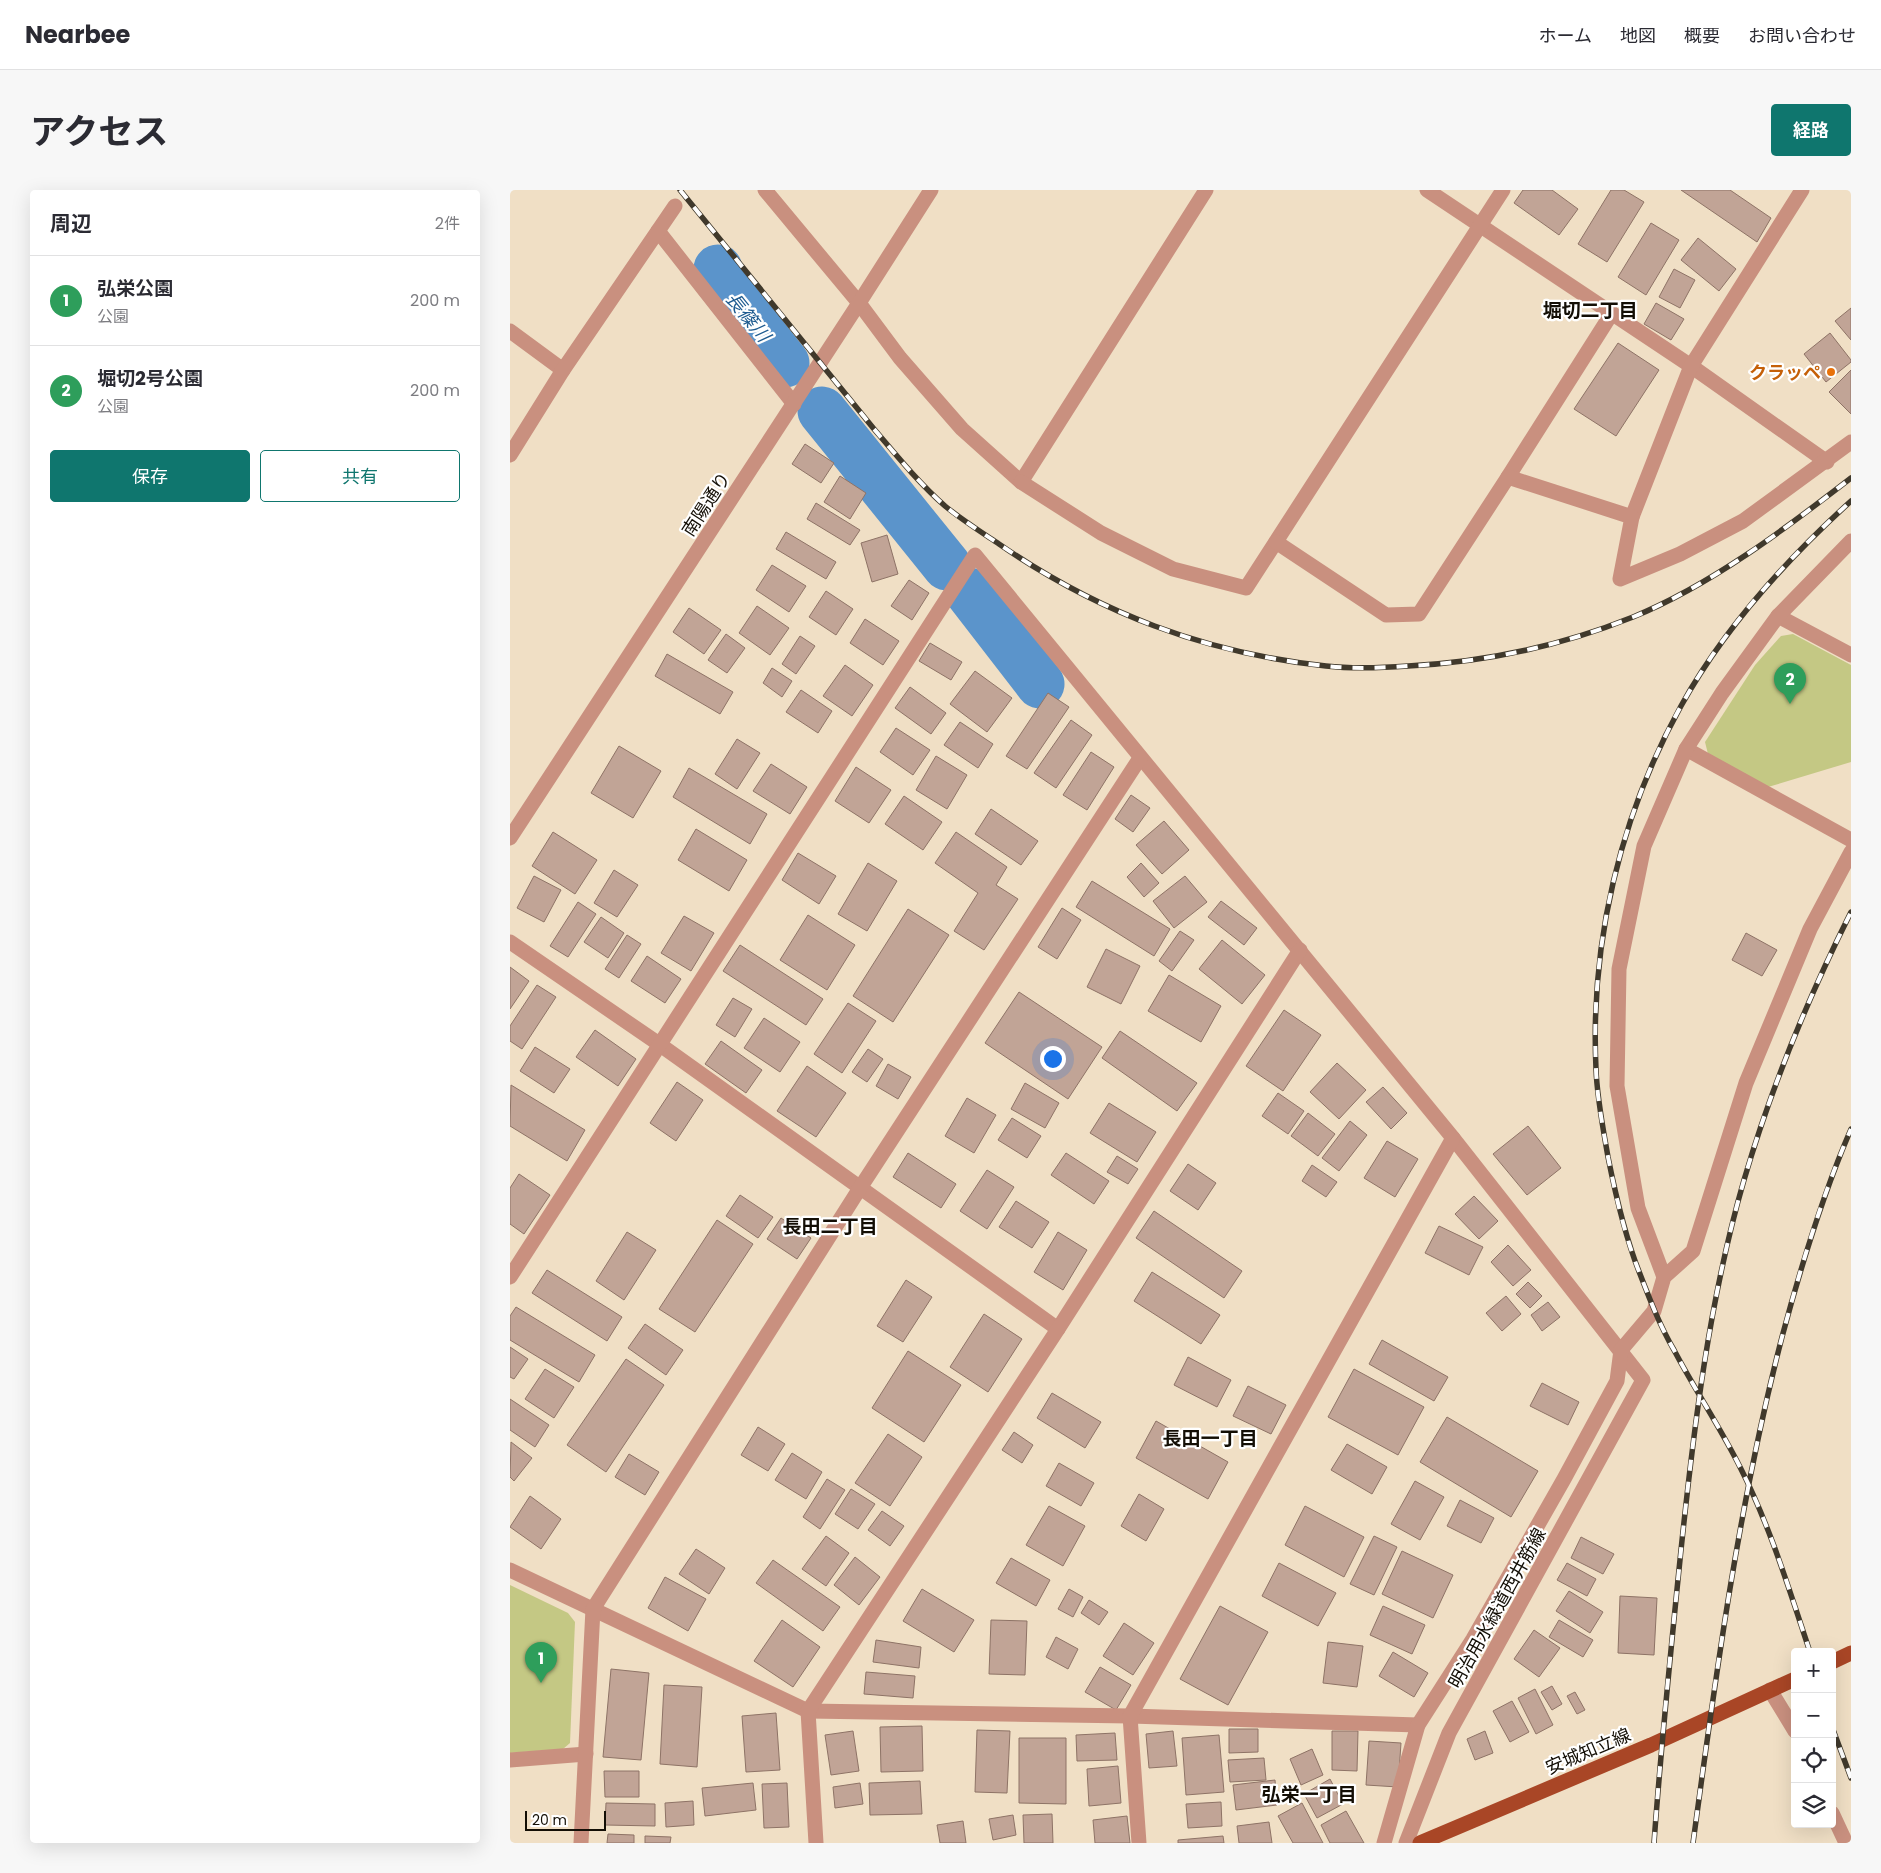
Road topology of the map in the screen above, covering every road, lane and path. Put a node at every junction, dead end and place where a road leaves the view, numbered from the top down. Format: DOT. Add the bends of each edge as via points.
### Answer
graph roads {
  1 [pos="765,190"];
  2 [pos="931,190"];
  3 [pos="1206,190"];
  4 [pos="1427,190"];
  5 [pos="1503,190"];
  6 [pos="1802,190"];
  7 [pos="676,206"];
  8 [pos="1480,226"];
  9 [pos="658,231"];
  10 [pos="859,304"];
  11 [pos="1612,313"];
  12 [pos="510,331"];
  13 [pos="1691,366"];
  14 [pos="563,370"];
  15 [pos="794,404"];
  16 [pos="1851,442"];
  17 [pos="510,455"];
  18 [pos="1827,462"];
  19 [pos="1508,477"];
  20 [pos="1021,482"];
  21 [pos="1632,516"];
  22 [pos="1851,541"];
  23 [pos="1276,542"];
  24 [pos="1778,616"];
  25 [pos="1851,655"];
  26 [pos="1686,749"];
  27 [pos="1140,758"];
  28 [pos="510,838"];
  29 [pos="1851,840"];
  30 [pos="1851,852"];
  31 [pos="510,942"];
  32 [pos="1300,950"];
  33 [pos="659,1044"];
  34 [pos="1453,1138"];
  35 [pos="860,1188"];
  36 [pos="1664,1276"];
  37 [pos="510,1277"];
  38 [pos="1058,1329"];
  39 [pos="1621,1350"];
  40 [pos="510,1570"];
  41 [pos="593,1609"];
  42 [pos="1851,1653"];
  43 [pos="1836,1660"];
  44 [pos="1791,1682"];
  45 [pos="1770,1690"];
  46 [pos="808,1711"];
  47 [pos="1130,1716"];
  48 [pos="1791,1724"];
  49 [pos="1418,1725"];
  50 [pos="586,1754"];
  51 [pos="510,1760"];
  52 [pos="1836,1822"];
  53 [pos="1423,1842"];
  54 [pos="581,1843"];
  55 [pos="816,1843"];
  56 [pos="1139,1843"];
  57 [pos="1384,1843"];
  58 [pos="1406,1843"];
  59 [pos="1846,1843"];
  1 -- 10 [label="street"];
  2 -- 10 [label="street, 南陽通り"];
  3 -- 20 [label="street"];
  4 -- 8 [label="street"];
  5 -- 8 [label="street"];
  6 -- 13 [label="street"];
  7 -- 9 [label="street"];
  8 -- 11 [label="street"];
  8 -- 23 [label="street"];
  9 -- 14 [label="street"];
  9 -- 15 [label="street"];
  10 -- 15 [label="street, 南陽通り"];
  10 -- 20 [label="street" via="900,358 962,429"];
  11 -- 13 [label="street"];
  11 -- 19 [label="street"];
  12 -- 14 [label="street"];
  13 -- 18 [label="street"];
  13 -- 21 [label="street"];
  14 -- 17 [label="street"];
  15 -- 28 [label="street, 南陽通り"];
  16 -- 18 [label="street"];
  18 -- 21 [label="street" via="1743,521 1680,554 1620,579"];
  19 -- 21 [label="street"];
  19 -- 23 [label="street" via="1419,614 1386,615"];
  20 -- 23 [label="street" via="1101,533 1173,569 1246,588"];
  22 -- 24 [label="street"];
  24 -- 25 [label="street"];
  24 -- 26 [label="street"];
  26 -- 29 [label="street"];
  26 -- 36 [label="street" via="1644,846 1619,969 1617,1086 1638,1208"];
  27 -- 32 [label="street"];
  27 -- 33 [label="street" via="975,554"];
  27 -- 35 [label="street"];
  30 -- 36 [label="street" via="1810,929 1746,1083 1693,1251"];
  31 -- 33 [label="street"];
  32 -- 34 [label="street"];
  32 -- 38 [label="street"];
  33 -- 35 [label="street"];
  33 -- 37 [label="street"];
  34 -- 39 [label="street"];
  34 -- 47 [label="street"];
  35 -- 38 [label="street"];
  35 -- 41 [label="street"];
  36 -- 39 [label="street" via="1654,1311"];
  38 -- 46 [label="street"];
  39 -- 49 [label="street" via="1617,1381 1564,1479 1473,1639"];
  39 -- 58 [label="street, 明治用水緑道西井筋線" via="1643,1380 1450,1733"];
  40 -- 41 [label="street"];
  41 -- 46 [label="street"];
  41 -- 50 [label="street"];
  42 -- 43 [label="main road"];
  44 -- 45 [label="main road, 安城知立線"];
  45 -- 48 [label="street"];
  45 -- 53 [label="main road, 安城知立線" via="1651,1745"];
  46 -- 47 [label="street"];
  46 -- 55 [label="street"];
  47 -- 49 [label="street"];
  47 -- 56 [label="street"];
  49 -- 57 [label="street"];
  50 -- 51 [label="street"];
  50 -- 54 [label="street"];
  52 -- 59 [label="street"];
}
